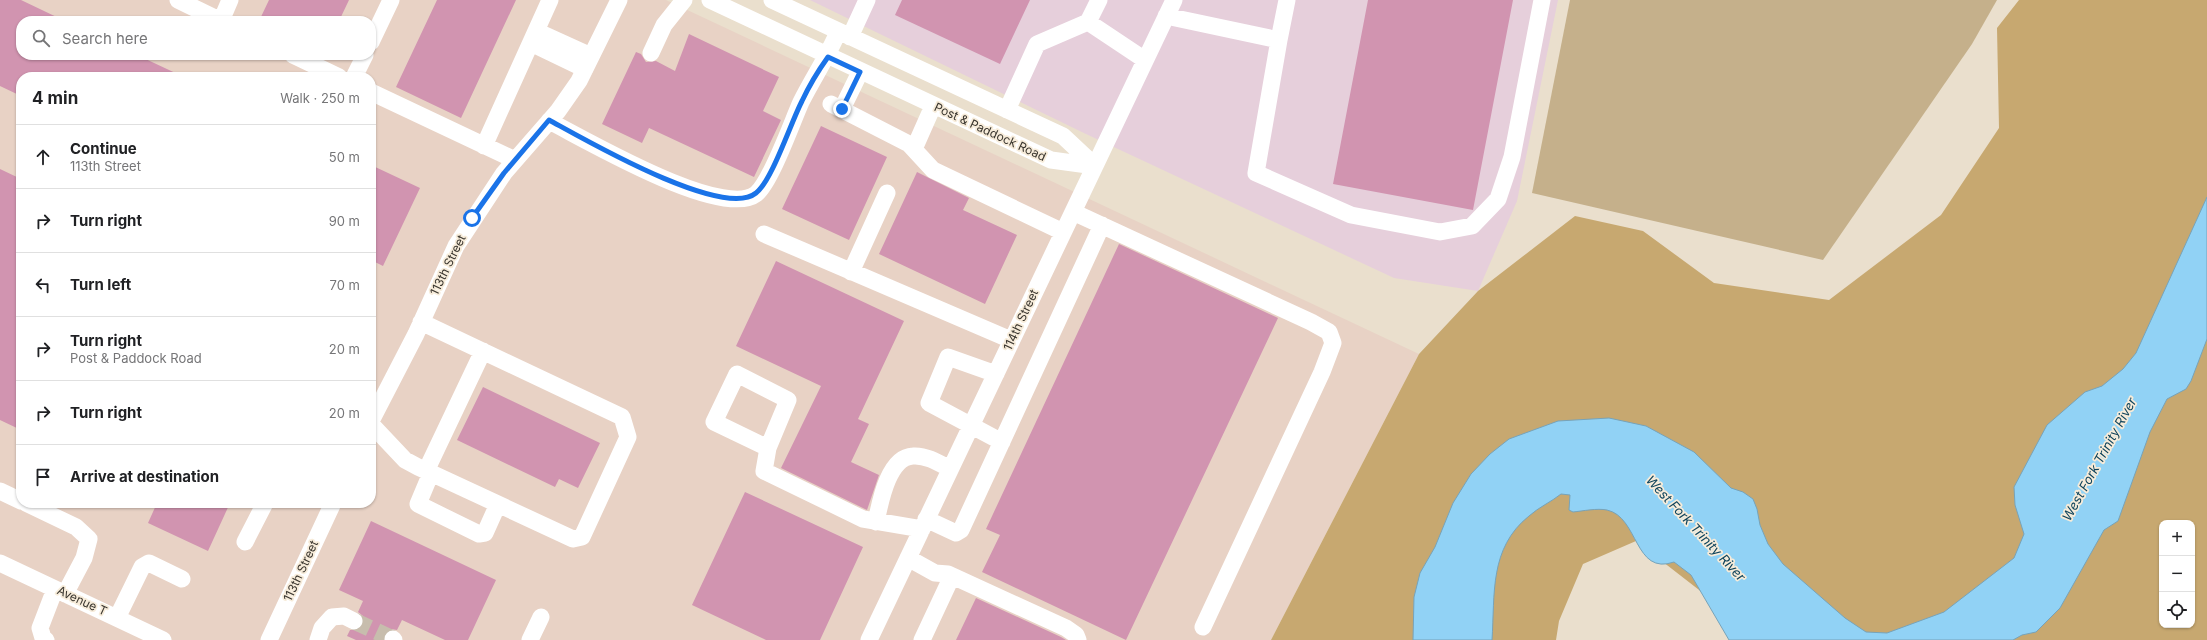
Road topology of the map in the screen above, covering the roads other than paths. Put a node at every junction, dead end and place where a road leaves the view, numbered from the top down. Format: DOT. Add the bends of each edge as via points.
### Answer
graph roads {
  1 [pos="178,0"];
  2 [pos="230,0"];
  3 [pos="391,0"];
  4 [pos="550,0"];
  5 [pos="620,0"];
  6 [pos="684,0"];
  7 [pos="710,0"];
  8 [pos="772,0"];
  9 [pos="868,0"];
  10 [pos="1099,0"];
  11 [pos="1174,0"];
  12 [pos="1287,0"];
  13 [pos="1542,0"];
  14 [pos="211,16"];
  15 [pos="223,16"];
  16 [pos="1166,16"];
  17 [pos="1088,22"];
  18 [pos="376,32"];
  19 [pos="844,35"];
  20 [pos="534,37"];
  21 [pos="1279,40"];
  22 [pos="651,53"];
  23 [pos="828,57"];
  24 [pos="303,60"];
  25 [pos="362,60"];
  26 [pos="1145,60"];
  27 [pos="588,62"];
  28 [pos="329,72"];
  29 [pos="356,72"];
  30 [pos="860,72"];
  31 [pos="376,94"];
  32 [pos="933,106"];
  33 [pos="1007,110"];
  34 [pos="549,120"];
  35 [pos="484,146"];
  36 [pos="914,149"];
  37 [pos="515,160"];
  38 [pos="1095,166"];
  39 [pos="887,193"];
  40 [pos="1073,212"];
  41 [pos="1102,225"];
  42 [pos="1063,232"];
  43 [pos="764,234"];
  44 [pos="851,272"];
  45 [pos="421,322"];
  46 [pos="1012,340"];
  47 [pos="482,351"];
  48 [pos="996,374"];
  49 [pos="376,412"];
  50 [pos="970,426"];
  51 [pos="376,428"];
  52 [pos="1002,442"];
  53 [pos="768,448"];
  54 [pos="950,469"];
  55 [pos="428,472"];
  56 [pos="0,491"];
  57 [pos="16,499"];
  58 [pos="498,504"];
  59 [pos="36,508"];
  60 [pos="263,508"];
  61 [pos="329,508"];
  62 [pos="876,522"];
  63 [pos="924,524"];
  64 [pos="246,542"];
  65 [pos="908,558"];
  66 [pos="0,563"];
  67 [pos="952,576"];
  68 [pos="182,579"];
  69 [pos="60,591"];
  70 [pos="541,617"];
  71 [pos="117,618"];
  72 [pos="354,621"];
  73 [pos="1203,627"];
  74 [pos="140,635"];
  75 [pos="46,640"];
  76 [pos="163,640"];
  77 [pos="269,640"];
  78 [pos="318,640"];
  79 [pos="530,640"];
  80 [pos="869,640"];
  81 [pos="922,640"];
  82 [pos="1078,640"];
  1 -- 14 [label="street"];
  2 -- 15 [label="street"];
  3 -- 18 [label="street"];
  4 -- 20 [label="street"];
  5 -- 27 [label="street, 113th Street"];
  6 -- 22 [label="street" via="664,25"];
  7 -- 23 [label="street, Post & Paddock Road"];
  8 -- 19 [label="street"];
  9 -- 19 [label="street"];
  10 -- 17 [label="street"];
  11 -- 16 [label="street, 114th Street"];
  12 -- 21 [label="street"];
  13 -- 21 [label="street" via="1512,157 1498,199 1472,226 1440,232 1351,215 1256,173"];
  16 -- 21 [label="street"];
  16 -- 26 [label="street, 114th Street"];
  17 -- 26 [label="street"];
  17 -- 33 [label="street" via="1037,44"];
  19 -- 23 [label="street"];
  19 -- 33 [label="street"];
  20 -- 27 [label="street"];
  20 -- 35 [label="street"];
  23 -- 30 [label="street, Post & Paddock Road"];
  23 -- 34 [label="street" via="802,101 766,181 755,194 740,200 708,195 676,184"];
  24 -- 28 [label="street"];
  25 -- 29 [label="street"];
  26 -- 38 [label="street, 114th Street"];
  27 -- 34 [label="street, 113th Street" via="579,81"];
  30 -- 32 [label="street, Post & Paddock Road"];
  30 -- 36 [label="street" via="836,107 909,144"];
  31 -- 35 [label="street"];
  32 -- 36 [label="street"];
  32 -- 38 [label="street, Post & Paddock Road" via="1051,160"];
  33 -- 38 [label="street" via="1063,136"];
  34 -- 37 [label="street, 113th Street"];
  35 -- 37 [label="street"];
  36 -- 42 [label="street" via="933,170"];
  37 -- 45 [label="street, 113th Street" via="472,218 456,246"];
  38 -- 40 [label="street, 114th Street"];
  39 -- 44 [label="street"];
  40 -- 41 [label="street"];
  40 -- 42 [label="street, 114th Street"];
  41 -- 52 [label="street"];
  41 -- 73 [label="street" via="1311,322 1329,332 1333,343 1322,372"];
  42 -- 46 [label="street, 114th Street"];
  43 -- 44 [label="street"];
  44 -- 46 [label="street"];
  45 -- 47 [label="street"];
  45 -- 49 [label="street, 113th Street"];
  46 -- 48 [label="street, 114th Street"];
  47 -- 55 [label="street"];
  47 -- 58 [label="street" via="622,417 628,437 582,537 573,539"];
  48 -- 50 [label="street, 114th Street"];
  48 -- 50 [label="street" via="948,357 929,403"];
  50 -- 52 [label="street"];
  50 -- 54 [label="street, 114th Street"];
  51 -- 55 [label="street" via="405,460"];
  52 -- 63 [label="street" via="959,533"];
  53 -- 53 [label="street" via="788,400 737,374 714,422"];
  53 -- 62 [label="street" via="764,471 863,519"];
  54 -- 62 [label="street" via="923,457 912,456 902,459 887,482"];
  54 -- 63 [label="street, 114th Street"];
  55 -- 58 [label="street"];
  55 -- 58 [label="street" via="418,504 479,534 485,533"];
  56 -- 57 [label="street"];
  59 -- 69 [label="street" via="76,527 89,539 84,558"];
  60 -- 64 [label="street"];
  61 -- 77 [label="street, 113th Street"];
  62 -- 63 [label="street"];
  63 -- 65 [label="street, 114th Street"];
  65 -- 67 [label="street" via="934,573"];
  65 -- 80 [label="street, 114th Street"];
  66 -- 69 [label="street, Avenue T"];
  67 -- 81 [label="street"];
  67 -- 82 [label="street" via="1066,628 1076,635"];
  68 -- 71 [label="street" via="149,564 142,567"];
  69 -- 71 [label="street, Avenue T"];
  69 -- 75 [label="street" via="40,628"];
  70 -- 79 [label="street"];
  71 -- 74 [label="street, Avenue T"];
  72 -- 78 [label="street" via="344,616 332,617 322,628"];
  74 -- 76 [label="street, Avenue T"];
}
